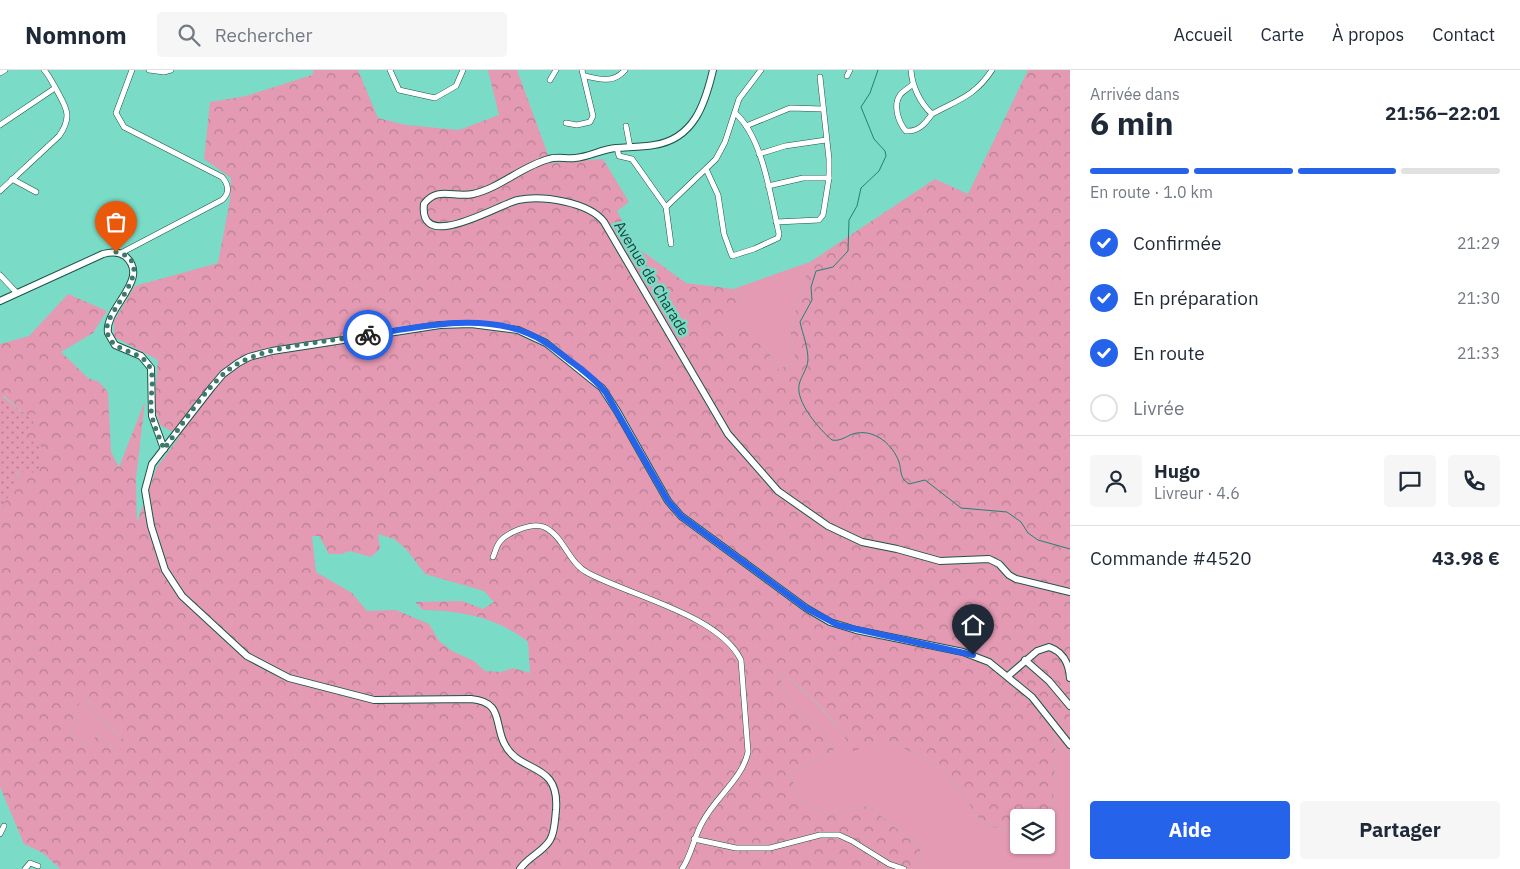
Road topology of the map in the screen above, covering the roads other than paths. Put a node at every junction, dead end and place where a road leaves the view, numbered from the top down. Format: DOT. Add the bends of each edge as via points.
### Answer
graph roads {
  1 [pos="5,70"];
  2 [pos="44,70"];
  3 [pos="132,70"];
  4 [pos="149,70"];
  5 [pos="171,70"];
  6 [pos="390,70"];
  7 [pos="463,70"];
  8 [pos="556,70"];
  9 [pos="582,70"];
  10 [pos="625,70"];
  11 [pos="713,70"];
  12 [pos="761,70"];
  13 [pos="850,70"];
  14 [pos="911,70"];
  15 [pos="992,70"];
  16 [pos="0,73"];
  17 [pos="585,76"];
  18 [pos="820,76"];
  19 [pos="847,76"];
  20 [pos="550,80"];
  21 [pos="913,84"];
  22 [pos="56,88"];
  23 [pos="823,109"];
  24 [pos="735,113"];
  25 [pos="932,114"];
  26 [pos="566,123"];
  27 [pos="0,125"];
  28 [pos="626,126"];
  29 [pos="746,126"];
  30 [pos="826,140"];
  31 [pos="630,147"];
  32 [pos="617,148"];
  33 [pos="759,154"];
  34 [pos="706,169"];
  35 [pos="829,178"];
  36 [pos="12,179"];
  37 [pos="768,186"];
  38 [pos="0,190"];
  39 [pos="36,192"];
  40 [pos="666,208"];
  41 [pos="776,222"];
  42 [pos="671,244"];
  43 [pos="120,254"];
  44 [pos="0,275"];
  45 [pos="17,293"];
  46 [pos="0,301"];
  47 [pos="164,449"];
  48 [pos="493,557"];
  49 [pos="1070,592"];
  50 [pos="1025,660"];
  51 [pos="1008,676"];
  52 [pos="1070,678"];
  53 [pos="1070,706"];
  54 [pos="1070,745"];
  55 [pos="4,826"];
  56 [pos="0,834"];
  57 [pos="694,839"];
  58 [pos="38,866"];
  59 [pos="25,869"];
  60 [pos="520,869"];
  61 [pos="682,869"];
  62 [pos="904,869"];
  1 -- 16 [label="street"];
  2 -- 22 [label="street"];
  3 -- 43 [label="street" via="116,113 124,127 222,177 228,190 222,200"];
  4 -- 5 [label="street"];
  6 -- 7 [label="street" via="398,90 435,98 456,86"];
  8 -- 20 [label="street"];
  9 -- 17 [label="street"];
  10 -- 17 [label="street" via="609,80"];
  11 -- 31 [label="street, Avenue de Charade" via="703,106 689,128 667,142"];
  12 -- 24 [label="street" via="739,99"];
  13 -- 19 [label="street"];
  14 -- 21 [label="street"];
  15 -- 25 [label="street" via="984,83 967,98"];
  17 -- 26 [label="street" via="593,116 590,122"];
  18 -- 23 [label="street"];
  21 -- 25 [label="street" via="925,108"];
  21 -- 25 [label="street" via="898,99 901,126 906,131 914,131"];
  22 -- 27 [label="street"];
  22 -- 36 [label="street" via="65,103 65,127"];
  23 -- 29 [label="street" via="790,108"];
  23 -- 30 [label="street"];
  24 -- 29 [label="street"];
  24 -- 34 [label="street" via="716,160"];
  28 -- 31 [label="street"];
  29 -- 33 [label="street"];
  30 -- 33 [label="street" via="784,146"];
  30 -- 35 [label="street"];
  31 -- 32 [label="street, Avenue de Charade"];
  32 -- 40 [label="street" via="619,156 632,159"];
  32 -- 49 [label="street, Avenue de Charade" via="575,158 551,158 471,195 437,194 424,204 424,216 438,226 460,224 508,203 529,198 584,207 595,213 604,222 728,434 778,491 828,526 862,542 940,561 989,559 1016,579"];
  33 -- 37 [label="street"];
  34 -- 40 [label="street"];
  34 -- 41 [label="street" via="718,195 724,234 732,256 778,238"];
  35 -- 37 [label="street" via="803,178"];
  35 -- 41 [label="street" via="823,218"];
  36 -- 38 [label="street"];
  36 -- 39 [label="street"];
  37 -- 41 [label="street"];
  40 -- 42 [label="street"];
  43 -- 45 [label="street" via="103,254"];
  43 -- 47 [label="street" via="131,264 133,278 110,320 108,333 115,345 141,356 150,368 152,416"];
  44 -- 45 [label="street"];
  45 -- 46 [label="street"];
  47 -- 51 [label="street" via="223,374 249,358 440,324 518,330 554,349 602,388 668,501 681,516 806,608 844,627 968,653 989,662"];
  47 -- 60 [label="street" via="150,470 145,490 147,510 165,570 182,596 247,656 289,678 374,700 471,699 491,706 505,746 549,778 555,789 556,814 551,838"];
  48 -- 57 [label="street" via="502,539 526,527 543,526 554,534 578,567 682,614 720,634 735,648 741,660 748,752 741,773 719,796"];
  50 -- 51 [label="street"];
  50 -- 52 [label="street" via="1041,649 1053,648 1066,660"];
  50 -- 53 [label="street"];
  51 -- 54 [label="street" via="1032,697"];
  55 -- 56 [label="street"];
  57 -- 61 [label="street"];
  57 -- 62 [label="street" via="736,848 770,848 820,835 839,835 889,864"];
  58 -- 59 [label="street" via="30,863"];
}
